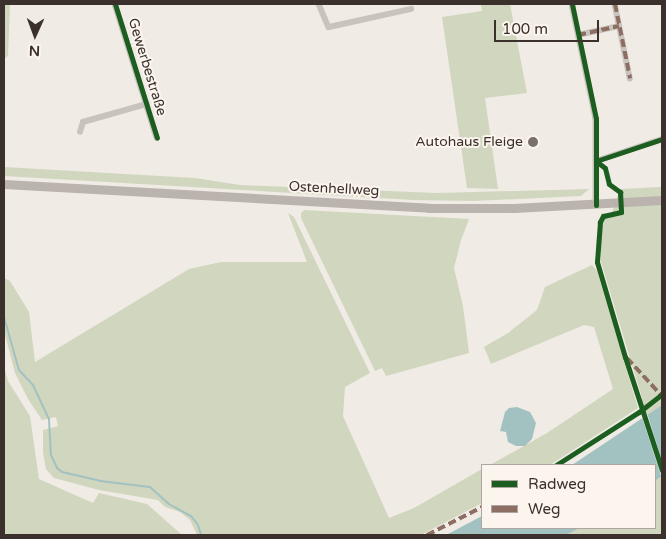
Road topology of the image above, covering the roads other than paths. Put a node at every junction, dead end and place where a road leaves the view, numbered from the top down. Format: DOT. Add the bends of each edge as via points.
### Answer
graph roads {
  1 [pos="115,4"];
  2 [pos="319,4"];
  3 [pos="572,4"];
  4 [pos="615,4"];
  5 [pos="411,9"];
  6 [pos="619,26"];
  7 [pos="578,35"];
  8 [pos="630,78"];
  9 [pos="146,104"];
  10 [pos="80,132"];
  11 [pos="157,138"];
  12 [pos="662,139"];
  13 [pos="596,161"];
  14 [pos="4,184"];
  15 [pos="662,200"];
  16 [pos="596,205"];
  1 -- 9 [label="street, Gewerbestraße"];
  2 -- 5 [label="street" via="329,27"];
  3 -- 7 [label="street"];
  4 -- 6 [label="street"];
  6 -- 7 [label="street"];
  6 -- 8 [label="street"];
  7 -- 13 [label="street" via="596,114"];
  9 -- 10 [label="street, Gewerbestraße" via="83,122"];
  9 -- 11 [label="street, Gewerbestraße"];
  12 -- 13 [label="street"];
  13 -- 16 [label="street"];
  14 -- 16 [label="main road, Ostenhellweg" via="429,208"];
  15 -- 16 [label="main road, Ostenhellweg"];
}
